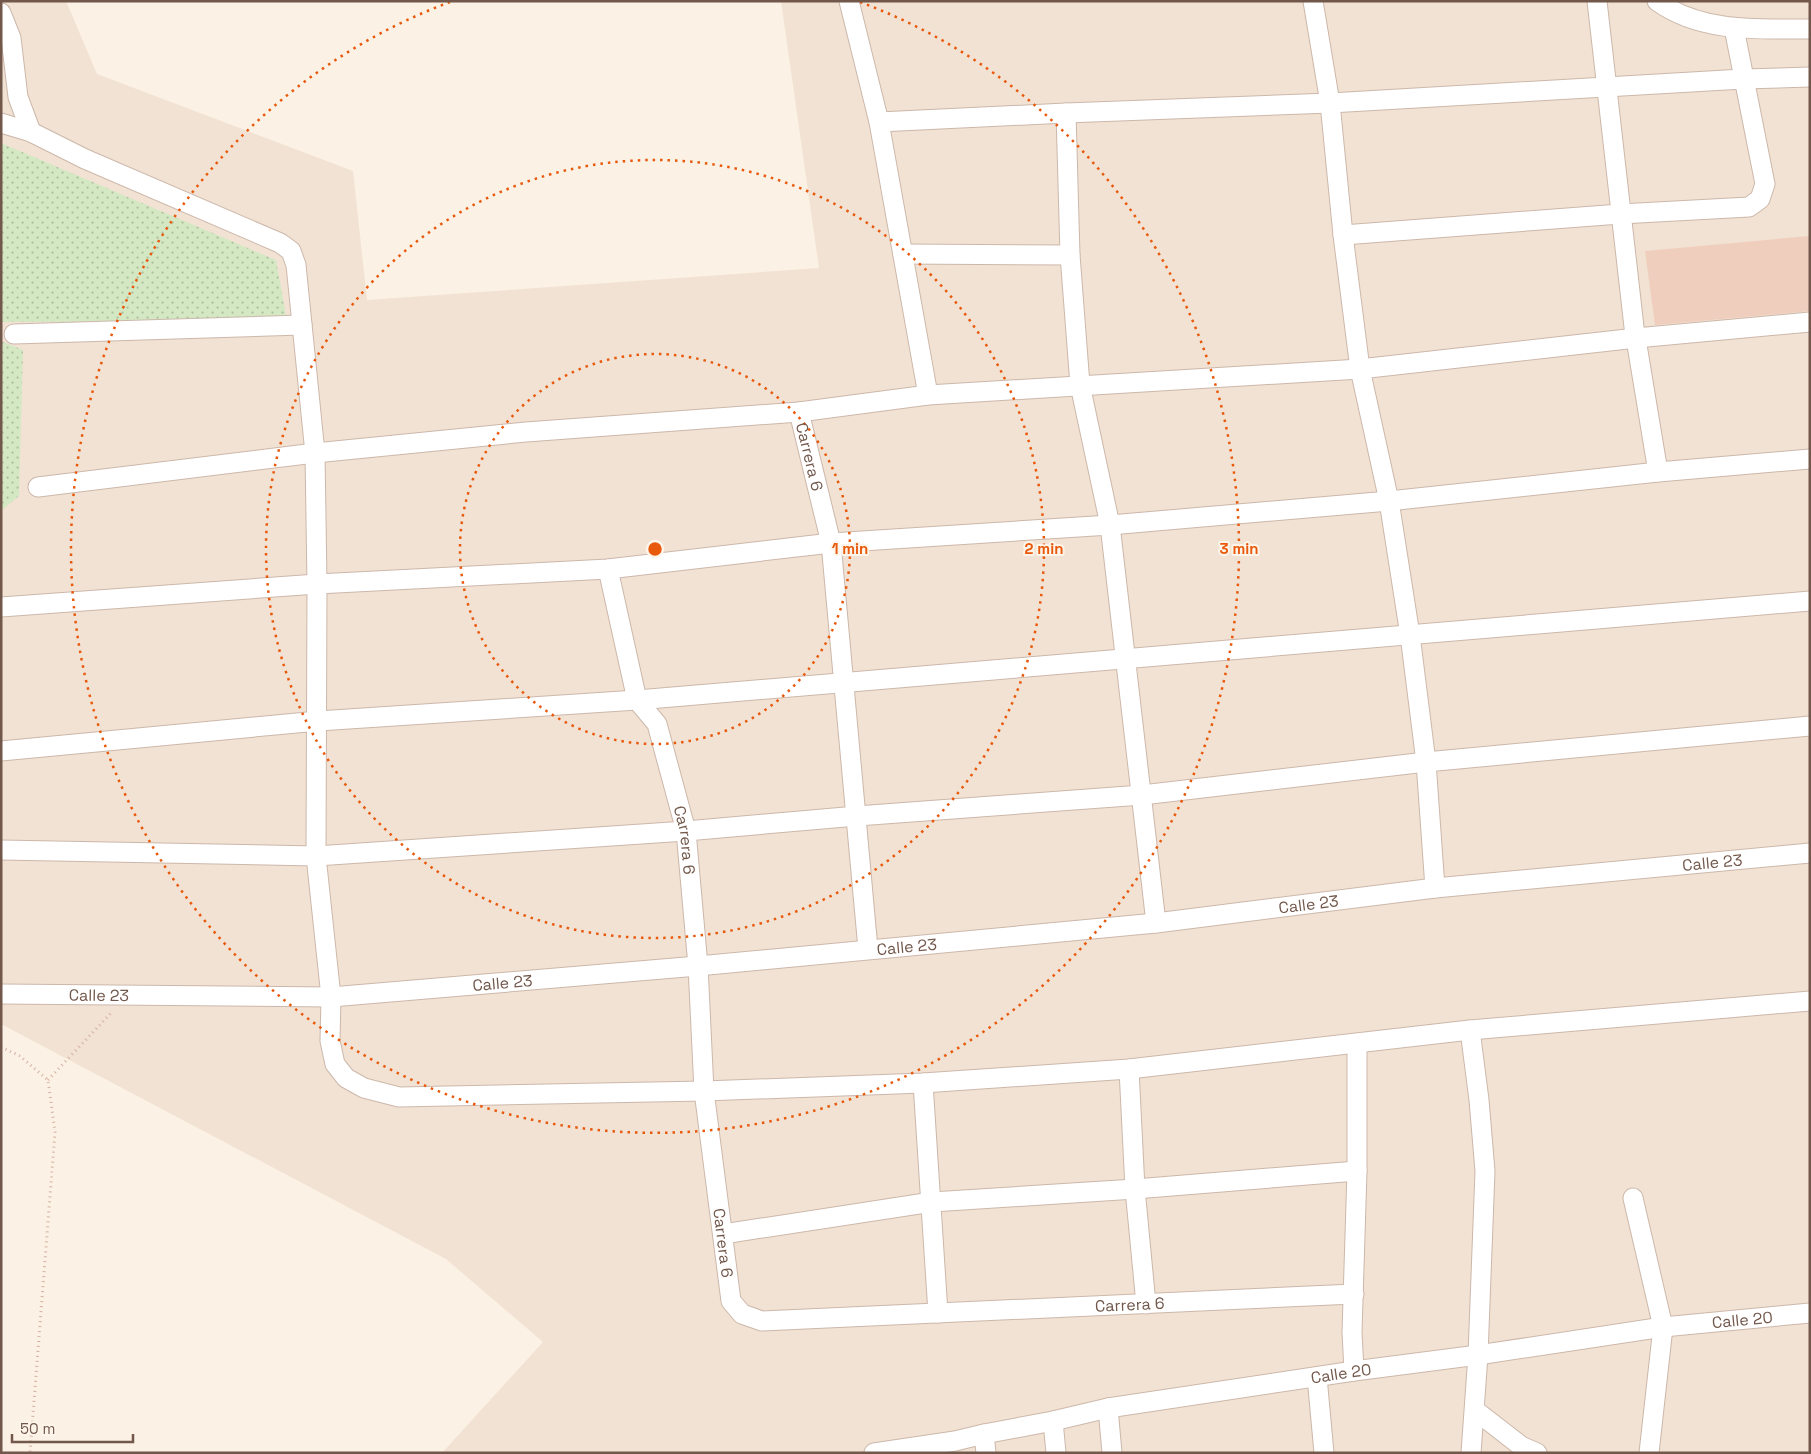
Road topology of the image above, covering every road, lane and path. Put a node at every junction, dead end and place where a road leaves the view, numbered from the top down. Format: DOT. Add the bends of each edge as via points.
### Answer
graph roads {
  1 [pos="849,1"];
  2 [pos="1313,1"];
  3 [pos="1597,1"];
  4 [pos="1657,1"];
  5 [pos="1,13"];
  6 [pos="1734,28"];
  7 [pos="1810,29"];
  8 [pos="1810,77"];
  9 [pos="1743,79"];
  10 [pos="1606,88"];
  11 [pos="1330,104"];
  12 [pos="1066,113"];
  13 [pos="878,122"];
  14 [pos="1,123"];
  15 [pos="31,132"];
  16 [pos="1620,214"];
  17 [pos="1343,235"];
  18 [pos="903,254"];
  19 [pos="1070,255"];
  20 [pos="1810,322"];
  21 [pos="302,325"];
  22 [pos="14,334"];
  23 [pos="1636,338"];
  24 [pos="1360,369"];
  25 [pos="1080,385"];
  26 [pos="928,395"];
  27 [pos="799,412"];
  28 [pos="315,453"];
  29 [pos="1810,459"];
  30 [pos="1658,472"];
  31 [pos="38,487"];
  32 [pos="1389,501"];
  33 [pos="1110,525"];
  34 [pos="831,543"];
  35 [pos="608,569"];
  36 [pos="317,584"];
  37 [pos="1810,601"];
  38 [pos="1,607"];
  39 [pos="1410,635"];
  40 [pos="1127,660"];
  41 [pos="843,683"];
  42 [pos="637,700"];
  43 [pos="318,721"];
  44 [pos="1810,726"];
  45 [pos="1,750"];
  46 [pos="1426,762"];
  47 [pos="1142,795"];
  48 [pos="857,816"];
  49 [pos="686,832"];
  50 [pos="1,850"];
  51 [pos="1810,853"];
  52 [pos="316,856"];
  53 [pos="1435,888"];
  54 [pos="1156,923"];
  55 [pos="868,949"];
  56 [pos="698,966"];
  57 [pos="1,994"];
  58 [pos="128,996"];
  59 [pos="331,997"];
  60 [pos="1810,1001"];
  61 [pos="1470,1030"];
  62 [pos="1357,1044"];
  63 [pos="1,1047"];
  64 [pos="1129,1069"];
  65 [pos="48,1080"];
  66 [pos="923,1083"];
  67 [pos="704,1091"];
  68 [pos="1357,1171"];
  69 [pos="1135,1189"];
  70 [pos="1633,1198"];
  71 [pos="932,1202"];
  72 [pos="723,1234"];
  73 [pos="1354,1294"];
  74 [pos="1146,1304"];
  75 [pos="938,1313"];
  76 [pos="1810,1313"];
  77 [pos="1663,1327"];
  78 [pos="1478,1355"];
  79 [pos="1354,1371"];
  80 [pos="1317,1377"];
  81 [pos="1108,1408"];
  82 [pos="1476,1412"];
  83 [pos="1053,1421"];
  84 [pos="984,1434"];
  85 [pos="903,1451"];
  86 [pos="30,1453"];
  87 [pos="874,1453"];
  88 [pos="986,1453"];
  89 [pos="1056,1453"];
  90 [pos="1112,1453"];
  91 [pos="1324,1453"];
  92 [pos="1471,1453"];
  93 [pos="1536,1453"];
  94 [pos="1649,1453"];
  1 -- 13 [label="street"];
  2 -- 11 [label="street"];
  3 -- 10 [label="street"];
  4 -- 6 [label="street" via="1699,21"];
  5 -- 15 [label="street" via="11,38 18,97"];
  6 -- 7 [label="street"];
  6 -- 9 [label="street"];
  8 -- 9 [label="street"];
  9 -- 10 [label="street"];
  9 -- 16 [label="street" via="1765,184 1760,199 1749,207"];
  10 -- 11 [label="street"];
  10 -- 16 [label="street"];
  11 -- 12 [label="street"];
  11 -- 17 [label="street"];
  12 -- 13 [label="street"];
  12 -- 19 [label="street"];
  13 -- 18 [label="street"];
  14 -- 15 [label="street"];
  15 -- 21 [label="street" via="85,159 280,243 291,251 296,265"];
  16 -- 17 [label="street"];
  16 -- 23 [label="street"];
  17 -- 24 [label="street"];
  18 -- 19 [label="street"];
  18 -- 26 [label="street"];
  19 -- 25 [label="street"];
  20 -- 23 [label="street"];
  21 -- 22 [label="street"];
  21 -- 28 [label="street"];
  23 -- 24 [label="street"];
  23 -- 30 [label="street"];
  24 -- 25 [label="street"];
  24 -- 32 [label="street"];
  25 -- 26 [label="street"];
  25 -- 33 [label="street"];
  26 -- 27 [label="street"];
  27 -- 28 [label="street" via="526,432"];
  27 -- 34 [label="street, Carrera 6"];
  28 -- 31 [label="street"];
  28 -- 36 [label="street"];
  29 -- 30 [label="street"];
  30 -- 32 [label="street"];
  32 -- 33 [label="street"];
  32 -- 39 [label="street"];
  33 -- 34 [label="street"];
  33 -- 40 [label="street"];
  34 -- 35 [label="street"];
  34 -- 41 [label="street, Carrera 6"];
  35 -- 36 [label="street"];
  35 -- 42 [label="street, Carrera 6"];
  36 -- 38 [label="street"];
  36 -- 43 [label="street"];
  37 -- 39 [label="street"];
  39 -- 40 [label="street"];
  39 -- 46 [label="street"];
  40 -- 41 [label="street"];
  40 -- 47 [label="street"];
  41 -- 42 [label="street"];
  41 -- 48 [label="street, Carrera 6"];
  42 -- 43 [label="street"];
  42 -- 49 [label="street, Carrera 6" via="658,724"];
  43 -- 45 [label="street"];
  43 -- 52 [label="street"];
  44 -- 46 [label="street"];
  46 -- 47 [label="street"];
  46 -- 53 [label="street"];
  47 -- 48 [label="street"];
  47 -- 54 [label="street"];
  48 -- 49 [label="street"];
  48 -- 55 [label="street, Carrera 6"];
  49 -- 52 [label="street"];
  49 -- 56 [label="street, Carrera 6"];
  50 -- 52 [label="street"];
  51 -- 53 [label="street, Calle 23"];
  52 -- 59 [label="street"];
  53 -- 54 [label="street, Calle 23"];
  54 -- 55 [label="street, Calle 23"];
  55 -- 56 [label="street, Calle 23"];
  56 -- 59 [label="street, Calle 23"];
  56 -- 67 [label="street, Carrera 6"];
  57 -- 58 [label="street, Calle 23"];
  58 -- 59 [label="street, Calle 23"];
  58 -- 65 [label="path"];
  59 -- 67 [label="street" via="330,1041 335,1064 346,1078 364,1088 399,1097"];
  60 -- 61 [label="street"];
  61 -- 62 [label="street"];
  61 -- 78 [label="street" via="1485,1171"];
  62 -- 64 [label="street"];
  62 -- 68 [label="street"];
  63 -- 65 [label="path" via="20,1056"];
  64 -- 66 [label="street"];
  64 -- 69 [label="street"];
  65 -- 86 [label="path" via="55,1132"];
  66 -- 67 [label="street"];
  66 -- 71 [label="street"];
  67 -- 72 [label="street, Carrera 6"];
  68 -- 69 [label="street"];
  68 -- 73 [label="street"];
  69 -- 71 [label="street"];
  69 -- 74 [label="street"];
  70 -- 77 [label="street"];
  71 -- 72 [label="street"];
  71 -- 75 [label="street"];
  72 -- 75 [label="street, Carrera 6" via="731,1301 742,1314 762,1320"];
  73 -- 74 [label="street, Carrera 6"];
  73 -- 79 [label="street"];
  74 -- 75 [label="street, Carrera 6"];
  76 -- 77 [label="street, Calle 20"];
  77 -- 78 [label="street, Calle 20"];
  77 -- 94 [label="street"];
  78 -- 79 [label="street, Calle 20"];
  78 -- 82 [label="street"];
  79 -- 80 [label="street, Calle 20"];
  80 -- 81 [label="street, Calle 20"];
  80 -- 91 [label="street"];
  81 -- 83 [label="street, Calle 20"];
  81 -- 90 [label="street"];
  82 -- 92 [label="street"];
  82 -- 93 [label="street" via="1521,1446"];
  83 -- 84 [label="street, Calle 20"];
  83 -- 89 [label="street"];
  84 -- 85 [label="street, Calle 20"];
  84 -- 88 [label="street"];
  85 -- 87 [label="street, Calle 20"];
}
